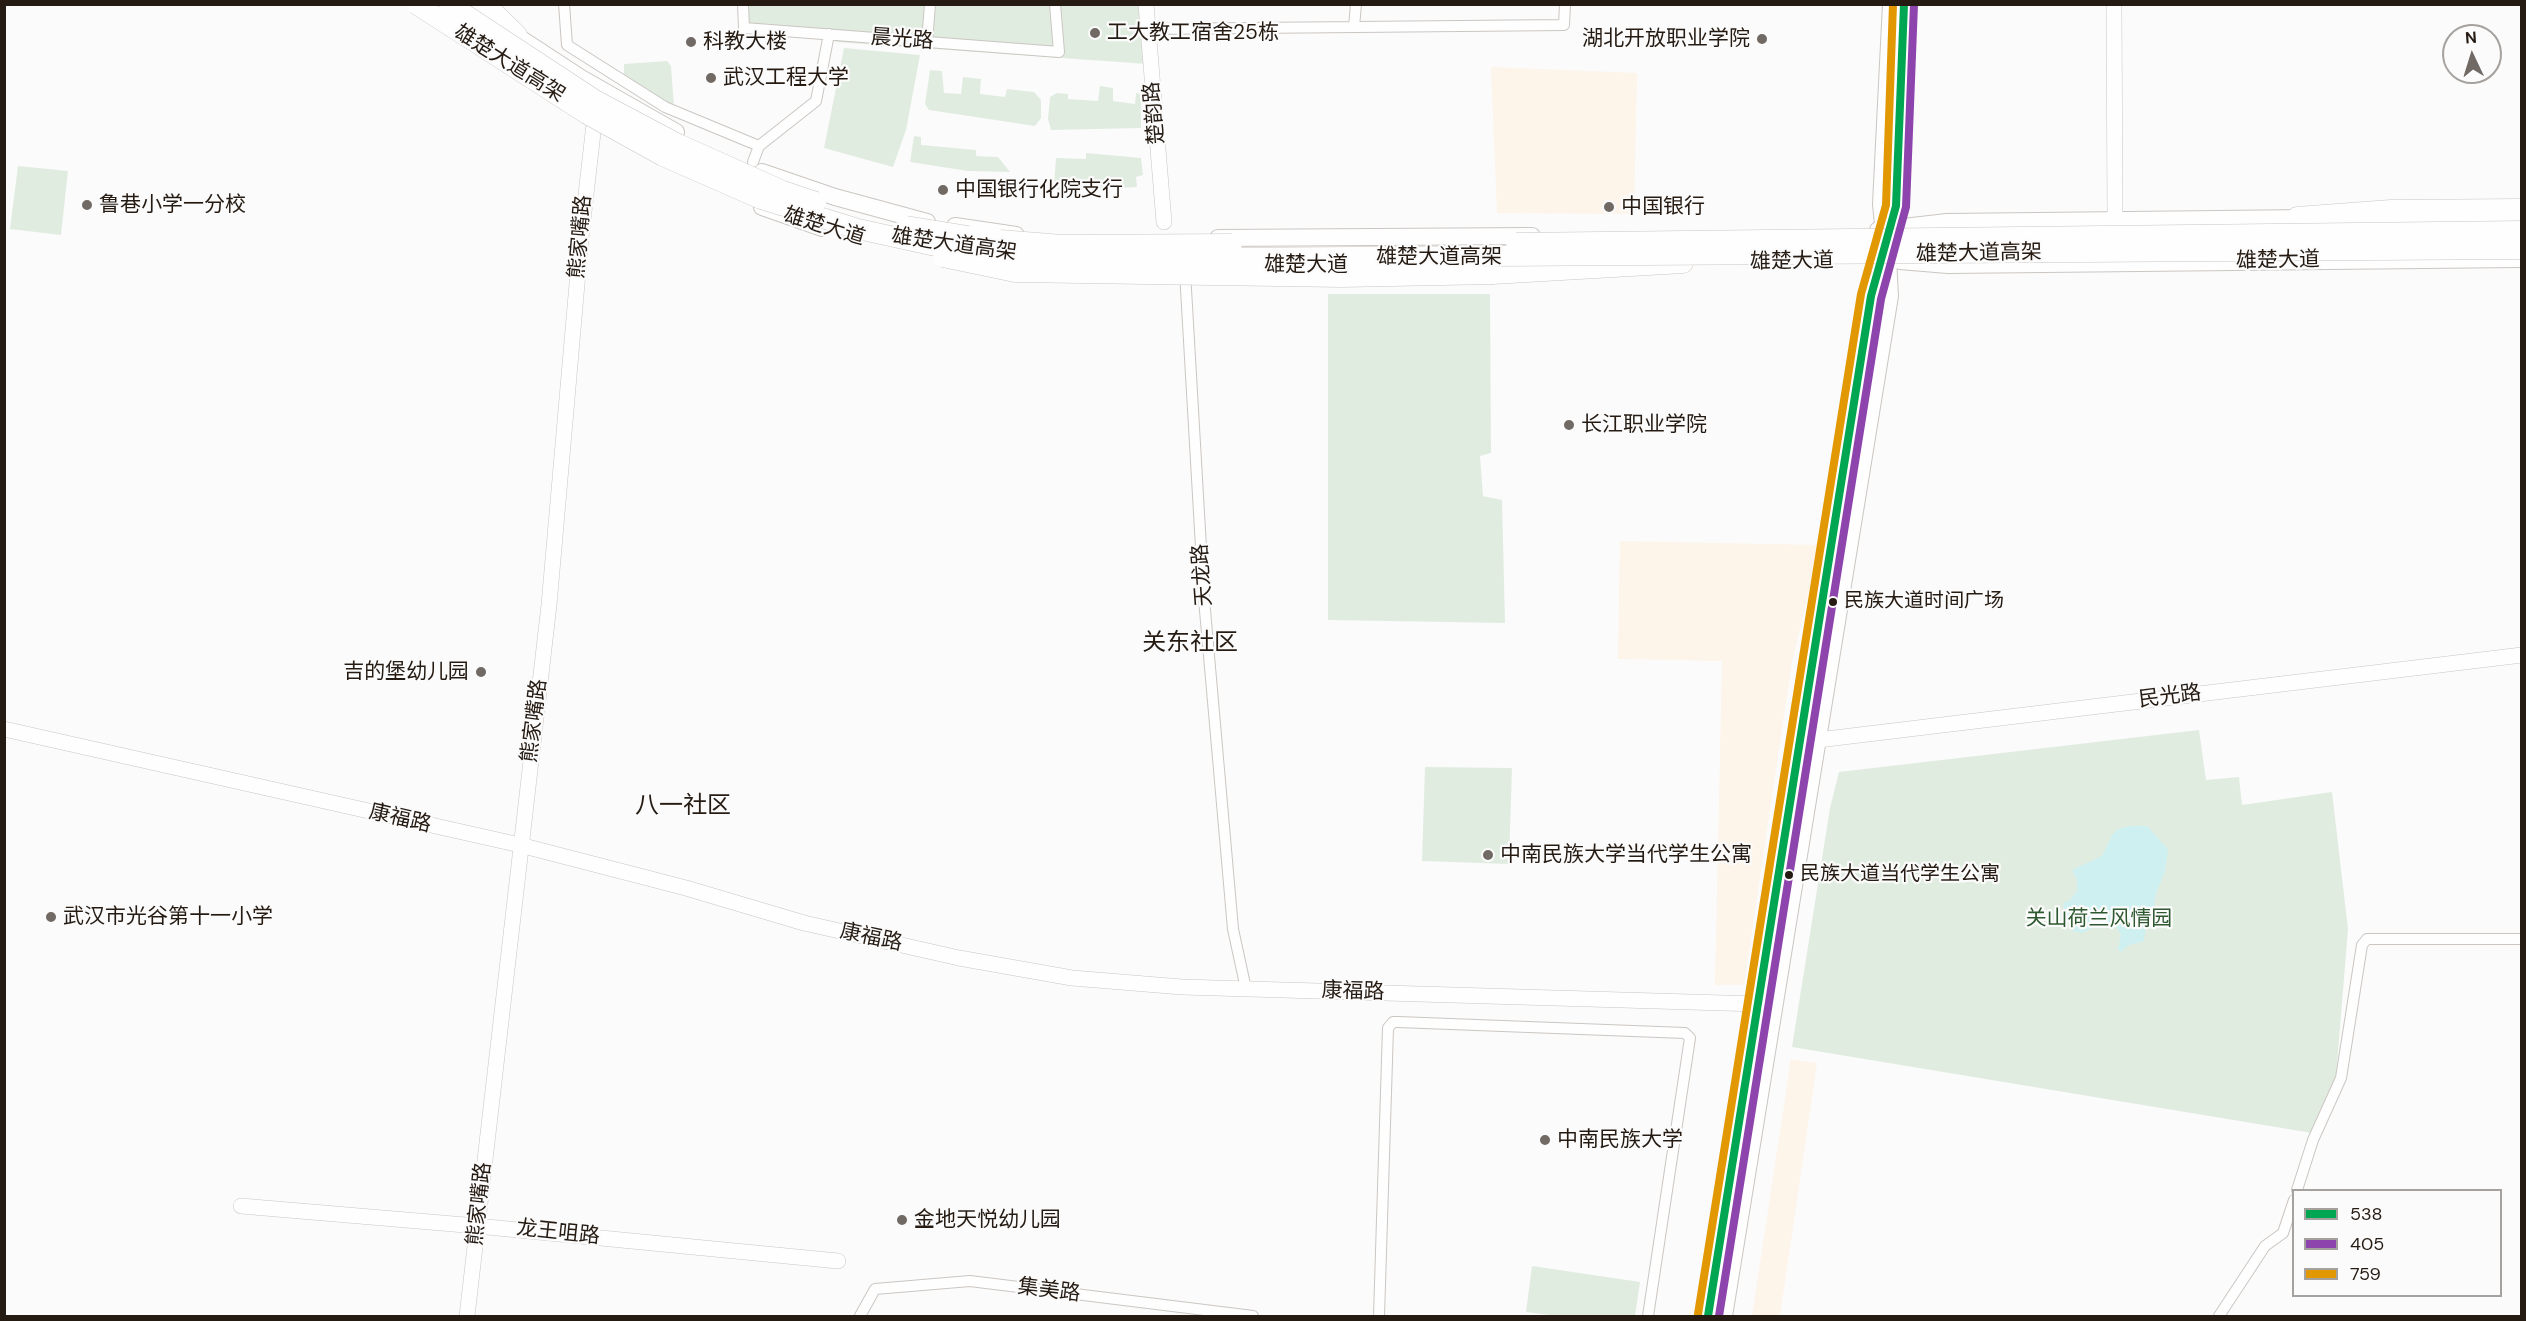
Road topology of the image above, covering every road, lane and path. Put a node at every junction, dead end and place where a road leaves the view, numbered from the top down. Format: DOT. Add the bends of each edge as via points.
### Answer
graph roads {
  1 [pos="404,4"];
  2 [pos="416,4"];
  3 [pos="449,4"];
  4 [pos="468,4"];
  5 [pos="485,4"];
  6 [pos="564,4"];
  7 [pos="743,4"];
  8 [pos="930,4"];
  9 [pos="1054,4"];
  10 [pos="1146,4"];
  11 [pos="1356,4"];
  12 [pos="1565,4"];
  13 [pos="1891,4"];
  14 [pos="1904,4"];
  15 [pos="2114,4"];
  16 [pos="1354,27"];
  17 [pos="1148,28"];
  18 [pos="829,34"];
  19 [pos="517,35"];
  20 [pos="927,42"];
  21 [pos="594,124"];
  22 [pos="759,146"];
  23 [pos="732,160"];
  24 [pos="753,162"];
  25 [pos="719,190"];
  26 [pos="2522,210"];
  27 [pos="2298,217"];
  28 [pos="2115,220"];
  29 [pos="2522,220"];
  30 [pos="1164,222"];
  31 [pos="858,228"];
  32 [pos="2522,231"];
  33 [pos="1886,245"];
  34 [pos="2522,249"];
  35 [pos="2522,259"];
  36 [pos="1683,263"];
  37 [pos="1185,267"];
  38 [pos="2522,655"];
  39 [pos="4,729"];
  40 [pos="1818,740"];
  41 [pos="520,845"];
  42 [pos="2522,939"];
  43 [pos="1246,988"];
  44 [pos="1758,1004"];
  45 [pos="2298,1189"];
  46 [pos="241,1206"];
  47 [pos="2292,1206"];
  48 [pos="477,1226"];
  49 [pos="838,1261"];
  50 [pos="467,1317"];
  51 [pos="860,1317"];
  52 [pos="1253,1317"];
  53 [pos="1379,1317"];
  54 [pos="1648,1317"];
  55 [pos="1708,1317"];
  56 [pos="1724,1317"];
  57 [pos="2219,1317"];
  1 -- 21 [label="main road, 雄楚大道"];
  2 -- 31 [label="highway, 雄楚大道高架, bridge" via="587,114 663,156 760,199"];
  3 -- 32 [label="highway, 雄楚大道高架, bridge" via="595,100 678,144 783,191 845,212 925,231 990,239 1062,245 1376,244"];
  4 -- 19 [label="main road, 雄楚大道"];
  5 -- 19 [label="highway"];
  6 -- 22 [label="street" via="567,45 665,106"];
  7 -- 18 [label="street, 晨光路" via="744,28"];
  8 -- 20 [label="street"];
  9 -- 20 [label="street, 晨光路" via="1059,52"];
  10 -- 17 [label="street, 楚韵路"];
  11 -- 16 [label="street"];
  12 -- 16 [label="street" via="1564,25"];
  13 -- 33 [label="main road" via="1881,204"];
  14 -- 33 [label="main road" via="1896,206"];
  15 -- 28 [label="street"];
  16 -- 17 [label="street"];
  17 -- 30 [label="street, 楚韵路"];
  18 -- 20 [label="street, 晨光路"];
  18 -- 22 [label="street" via="816,100"];
  19 -- 23 [label="main road, 雄楚大道" via="623,103"];
  21 -- 25 [label="main road, 雄楚大道"];
  21 -- 41 [label="street, 熊家嘴路" via="580,238 549,605"];
  22 -- 24 [label="street"];
  23 -- 25 [label="main road" via="741,167 745,178 733,191"];
  23 -- 33 [label="main road, 雄楚大道" via="835,197 924,221 999,234 1058,238 1498,237"];
  25 -- 37 [label="main road, 雄楚大道" via="785,217 871,242 917,250 1055,267"];
  26 -- 27 [label="highway" via="2391,210"];
  27 -- 28 [label="main road, 雄楚大道"];
  27 -- 29 [label="main road, 雄楚大道" via="2336,222"];
  28 -- 33 [label="main road, 雄楚大道" via="1947,222"];
  31 -- 34 [label="highway, 雄楚大道高架, bridge" via="931,245 1060,259"];
  31 -- 36 [label="highway, bridge" via="950,260 1015,272 1342,277 1492,274"];
  33 -- 35 [label="main road, 雄楚大道" via="1948,265"];
  33 -- 36 [label="main road, 雄楚大道"];
  33 -- 40 [label="main road" via="1890,296"];
  33 -- 44 [label="main road" via="1871,296"];
  36 -- 37 [label="main road, 雄楚大道"];
  37 -- 43 [label="street, 天龙路" via="1205,610 1233,929"];
  38 -- 40 [label="street, 民光路"];
  39 -- 41 [label="street, 康福路"];
  40 -- 56 [label="main road"];
  41 -- 43 [label="street, 康福路" via="804,923 959,958 1072,978"];
  41 -- 48 [label="street, 熊家嘴路"];
  42 -- 45 [label="street" via="2367,939 2362,945 2341,1078 2313,1140"];
  43 -- 44 [label="street, 康福路"];
  44 -- 55 [label="main road"];
  46 -- 48 [label="street, 龙王咀路"];
  47 -- 57 [label="street" via="2283,1233 2265,1246"];
  48 -- 49 [label="street, 龙王咀路"];
  48 -- 50 [label="street, 熊家嘴路"];
  51 -- 52 [label="street, 集美路" via="875,1289 970,1281"];
  53 -- 54 [label="street" via="1388,1028 1393,1022 1685,1033 1690,1038"];
}
